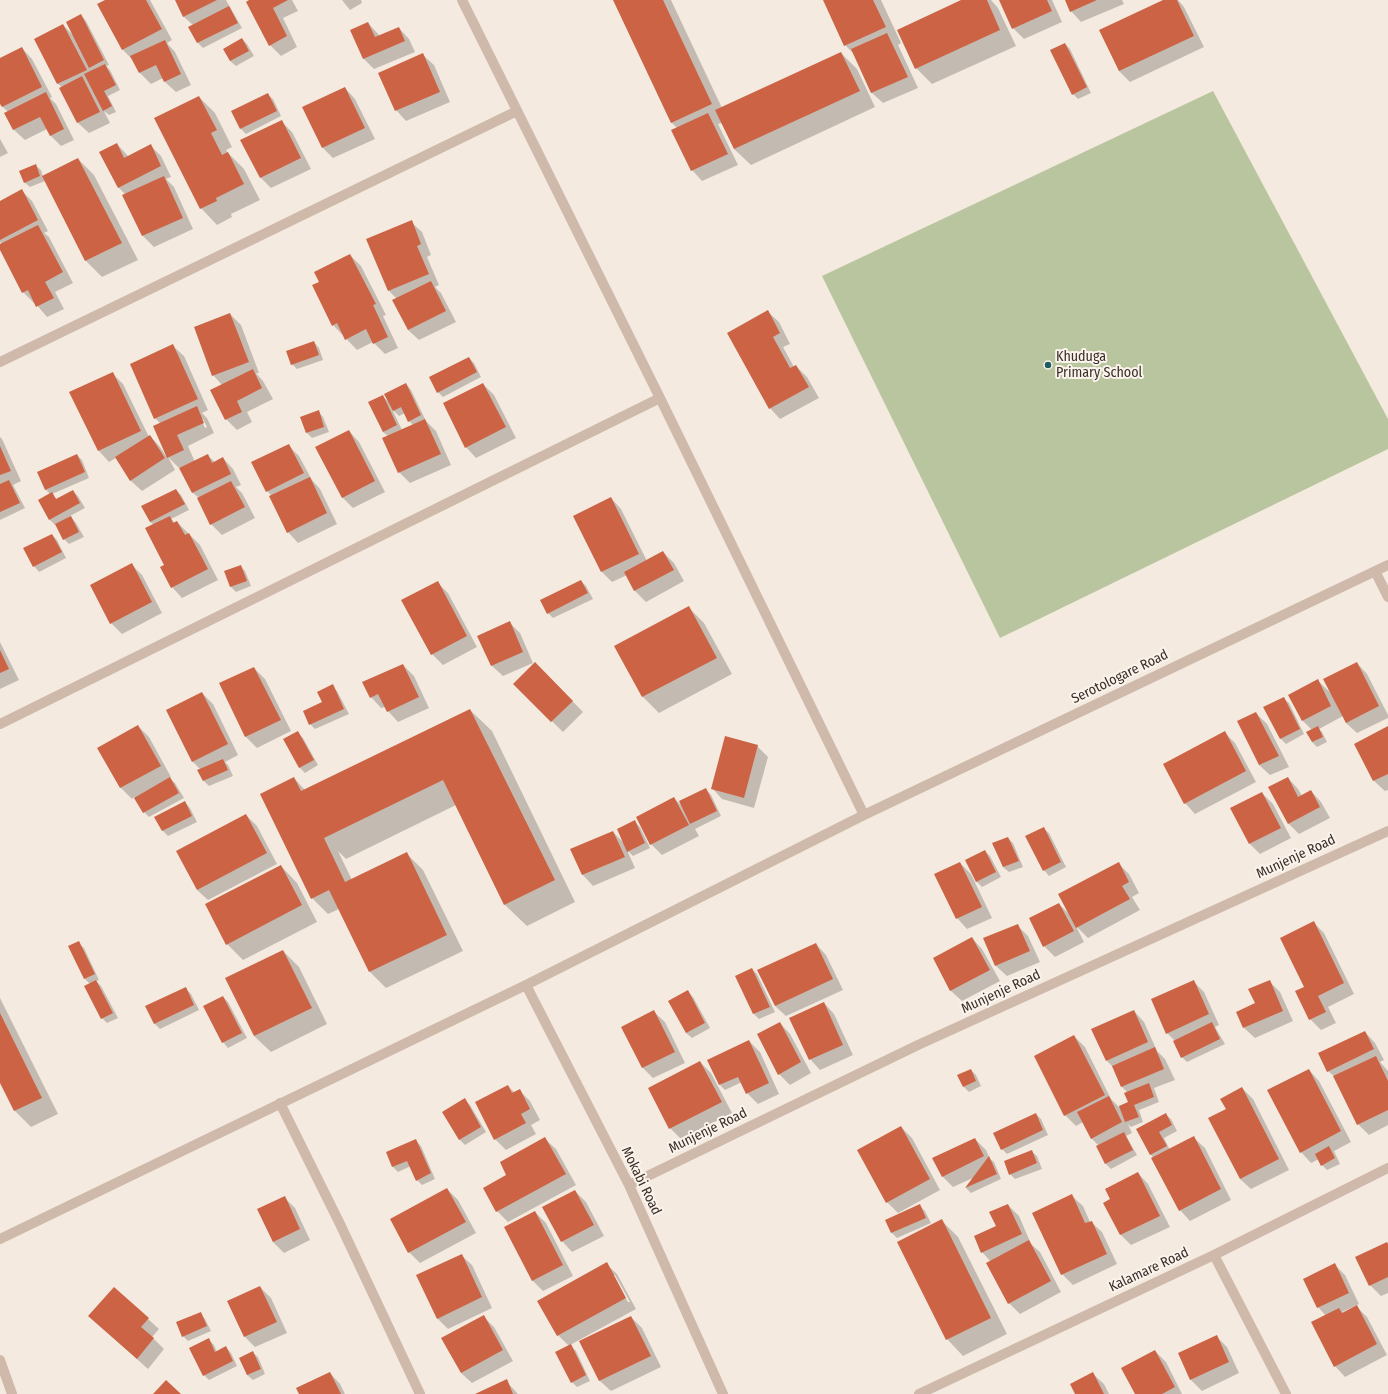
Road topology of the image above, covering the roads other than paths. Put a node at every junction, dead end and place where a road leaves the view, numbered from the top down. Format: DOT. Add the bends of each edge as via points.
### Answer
graph roads {
  1 [pos="462,0"];
  2 [pos="518,111"];
  3 [pos="0,362"];
  4 [pos="660,398"];
  5 [pos="1388,565"];
  6 [pos="1375,571"];
  7 [pos="1388,597"];
  8 [pos="0,724"];
  9 [pos="864,815"];
  10 [pos="1388,831"];
  11 [pos="526,985"];
  12 [pos="280,1103"];
  13 [pos="1388,1168"];
  14 [pos="629,1185"];
  15 [pos="0,1239"];
  16 [pos="1214,1255"];
  17 [pos="0,1360"];
  18 [pos="12,1394"];
  19 [pos="420,1394"];
  20 [pos="723,1394"];
  21 [pos="919,1394"];
  22 [pos="1286,1394"];
  1 -- 2 [label="street"];
  2 -- 3 [label="street"];
  2 -- 4 [label="street"];
  4 -- 8 [label="street"];
  4 -- 9 [label="street"];
  5 -- 6 [label="street, Serotologare Road"];
  6 -- 7 [label="street"];
  6 -- 9 [label="street, Serotologare Road"];
  9 -- 11 [label="street, Serotologare Road"];
  10 -- 14 [label="street, Munjenje Road" via="918,1045"];
  11 -- 12 [label="street, Serotologare Road"];
  11 -- 14 [label="street, Mokabi Road"];
  12 -- 15 [label="street, Serotologare Road"];
  12 -- 19 [label="street"];
  13 -- 16 [label="street, Kalamare Road"];
  14 -- 20 [label="street, Mokabi Road"];
  16 -- 21 [label="street, Kalamare Road"];
  16 -- 22 [label="street"];
  17 -- 18 [label="street"];
}
